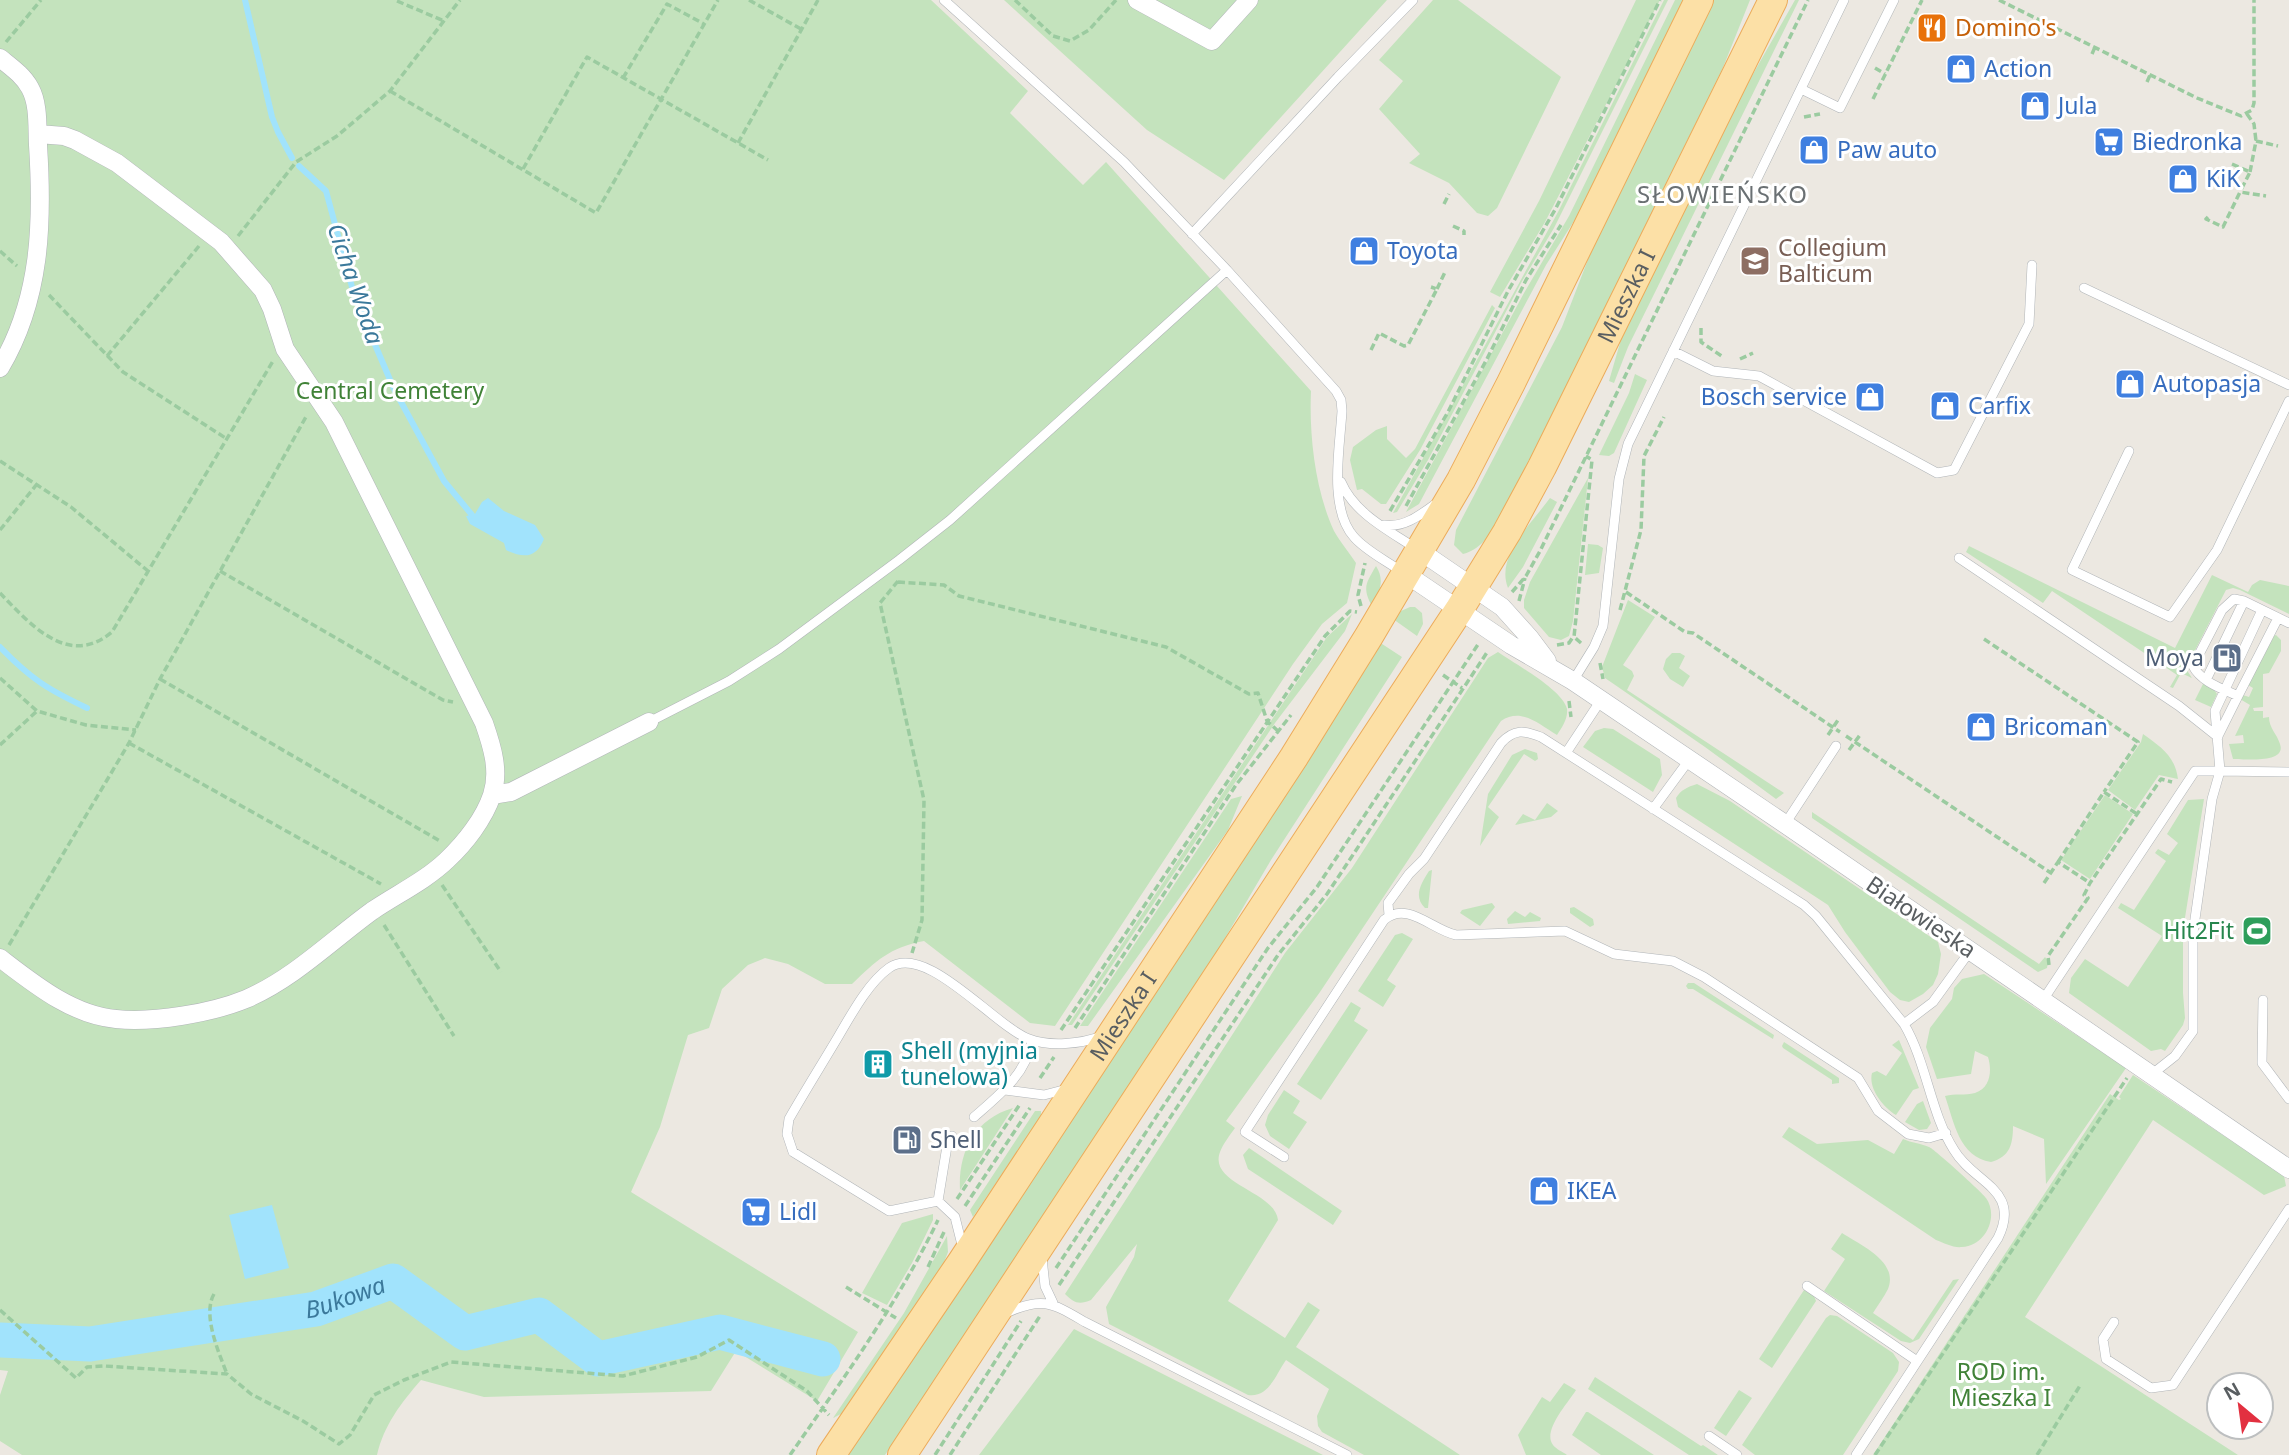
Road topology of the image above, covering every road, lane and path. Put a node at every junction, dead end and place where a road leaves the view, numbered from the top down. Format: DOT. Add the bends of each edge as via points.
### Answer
graph roads {
  1 [pos="41,0"];
  2 [pos="460,0"];
  3 [pos="718,0"];
  4 [pos="749,0"];
  5 [pos="818,0"];
  6 [pos="944,0"];
  7 [pos="1015,0"];
  8 [pos="1116,0"];
  9 [pos="1137,0"];
  10 [pos="1249,0"];
  11 [pos="1413,0"];
  12 [pos="1660,0"];
  13 [pos="1699,0"];
  14 [pos="1773,0"];
  15 [pos="1808,0"];
  16 [pos="1844,0"];
  17 [pos="1894,0"];
  18 [pos="1922,0"];
  19 [pos="1999,0"];
  20 [pos="2254,0"];
  21 [pos="397,1"];
  22 [pos="444,21"];
  23 [pos="704,24"];
  24 [pos="801,29"];
  25 [pos="2095,47"];
  26 [pos="0,49"];
  27 [pos="2092,54"];
  28 [pos="0,58"];
  29 [pos="1873,67"];
  30 [pos="1885,74"];
  31 [pos="2150,75"];
  32 [pos="623,78"];
  33 [pos="2147,82"];
  34 [pos="1801,89"];
  35 [pos="390,92"];
  36 [pos="661,99"];
  37 [pos="1873,99"];
  38 [pos="2247,114"];
  39 [pos="1825,115"];
  40 [pos="1800,121"];
  41 [pos="38,134"];
  42 [pos="2256,141"];
  43 [pos="737,143"];
  44 [pos="2278,146"];
  45 [pos="768,160"];
  46 [pos="2232,164"];
  47 [pos="523,169"];
  48 [pos="2250,172"];
  49 [pos="2240,192"];
  50 [pos="1449,194"];
  51 [pos="2266,196"];
  52 [pos="1444,204"];
  53 [pos="1567,214"];
  54 [pos="2208,217"];
  55 [pos="1453,226"];
  56 [pos="209,233"];
  57 [pos="1192,234"];
  58 [pos="1464,235"];
  59 [pos="228,249"];
  60 [pos="0,251"];
  61 [pos="2032,265"];
  62 [pos="1227,270"];
  63 [pos="1445,272"];
  64 [pos="34,280"];
  65 [pos="2084,288"];
  66 [pos="1703,319"];
  67 [pos="285,349"];
  68 [pos="1371,350"];
  69 [pos="1673,351"];
  70 [pos="1753,353"];
  71 [pos="107,356"];
  72 [pos="0,368"];
  73 [pos="2289,385"];
  74 [pos="318,396"];
  75 [pos="2289,401"];
  76 [pos="1664,417"];
  77 [pos="227,439"];
  78 [pos="2129,451"];
  79 [pos="1586,456"];
  80 [pos="0,461"];
  81 [pos="1339,472"];
  82 [pos="1461,480"];
  83 [pos="37,484"];
  84 [pos="1403,511"];
  85 [pos="1385,520"];
  86 [pos="0,530"];
  87 [pos="1959,558"];
  88 [pos="899,560"];
  89 [pos="1413,563"];
  90 [pos="1365,569"];
  91 [pos="148,571"];
  92 [pos="220,571"];
  93 [pos="1526,576"];
  94 [pos="898,582"];
  95 [pos="1626,592"];
  96 [pos="0,593"];
  97 [pos="1509,596"];
  98 [pos="1467,598"];
  99 [pos="2244,601"];
  100 [pos="1516,607"];
  101 [pos="2262,610"];
  102 [pos="1362,613"];
  103 [pos="1618,616"];
  104 [pos="2278,618"];
  105 [pos="1357,622"];
  106 [pos="2289,623"];
  107 [pos="1482,638"];
  108 [pos="1984,639"];
  109 [pos="1492,645"];
  110 [pos="1594,647"];
  111 [pos="1551,666"];
  112 [pos="0,678"];
  113 [pos="160,679"];
  114 [pos="2206,680"];
  115 [pos="1454,682"];
  116 [pos="1462,688"];
  117 [pos="1570,689"];
  118 [pos="2224,689"];
  119 [pos="1603,692"];
  120 [pos="2238,696"];
  121 [pos="472,699"];
  122 [pos="1295,709"];
  123 [pos="37,711"];
  124 [pos="1838,720"];
  125 [pos="1267,721"];
  126 [pos="649,722"];
  127 [pos="1833,727"];
  128 [pos="136,730"];
  129 [pos="1278,731"];
  130 [pos="2218,737"];
  131 [pos="1825,738"];
  132 [pos="129,743"];
  133 [pos="0,745"];
  134 [pos="1555,746"];
  135 [pos="1836,746"];
  136 [pos="1566,753"];
  137 [pos="1689,760"];
  138 [pos="2220,771"];
  139 [pos="2289,772"];
  140 [pos="2184,788"];
  141 [pos="2104,792"];
  142 [pos="492,795"];
  143 [pos="1653,809"];
  144 [pos="2137,814"];
  145 [pos="1785,824"];
  146 [pos="456,851"];
  147 [pos="2058,862"];
  148 [pos="433,872"];
  149 [pos="2051,873"];
  150 [pos="2044,883"];
  151 [pos="2090,883"];
  152 [pos="400,894"];
  153 [pos="374,910"];
  154 [pos="1389,915"];
  155 [pos="1970,951"];
  156 [pos="0,958"];
  157 [pos="910,962"];
  158 [pos="2046,971"];
  159 [pos="501,972"];
  160 [pos="2043,1000"];
  161 [pos="2263,1000"];
  162 [pos="1904,1024"];
  163 [pos="1118,1025"];
  164 [pos="454,1036"];
  165 [pos="1032,1040"];
  166 [pos="1053,1043"];
  167 [pos="1064,1043"];
  168 [pos="2151,1075"];
  169 [pos="1040,1078"];
  170 [pos="1081,1081"];
  171 [pos="1005,1090"];
  172 [pos="2114,1097"];
  173 [pos="2289,1099"];
  174 [pos="1019,1108"];
  175 [pos="1030,1108"];
  176 [pos="974,1116"];
  177 [pos="1945,1133"];
  178 [pos="952,1136"];
  179 [pos="1284,1157"];
  180 [pos="2289,1170"];
  181 [pos="961,1196"];
  182 [pos="938,1201"];
  183 [pos="965,1206"];
  184 [pos="2289,1209"];
  185 [pos="940,1216"];
  186 [pos="1044,1242"];
  187 [pos="961,1263"];
  188 [pos="1045,1286"];
  189 [pos="1807,1286"];
  190 [pos="846,1287"];
  191 [pos="214,1294"];
  192 [pos="1050,1301"];
  193 [pos="1033,1304"];
  194 [pos="0,1310"];
  195 [pos="886,1312"];
  196 [pos="896,1318"];
  197 [pos="993,1320"];
  198 [pos="2114,1322"];
  199 [pos="1917,1361"];
  200 [pos="227,1374"];
  201 [pos="2081,1384"];
  202 [pos="822,1408"];
  203 [pos="830,1416"];
  204 [pos="1709,1436"];
  205 [pos="790,1455"];
  206 [pos="831,1455"];
  207 [pos="902,1455"];
  208 [pos="935,1455"];
  209 [pos="950,1455"];
  210 [pos="1347,1455"];
  211 [pos="1737,1455"];
  212 [pos="1856,1455"];
  213 [pos="1875,1455"];
  214 [pos="2037,1455"];
  1 -- 26 [label="path"];
  2 -- 22 [label="path"];
  3 -- 23 [label="path"];
  4 -- 24 [label="path"];
  5 -- 24 [label="path"];
  6 -- 57 [label="lane" via="1124,162"];
  7 -- 8 [label="path" via="1054,36 1070,41 1088,30"];
  9 -- 10 [label="street" via="1212,41"];
  11 -- 57 [label="lane"];
  12 -- 85 [label="path" via="1556,208"];
  13 -- 82 [label="main road, Mieszka I"];
  14 -- 98 [label="main road, Mieszka I" via="1542,467"];
  15 -- 79 [label="path"];
  16 -- 34 [label="lane"];
  17 -- 34 [label="lane" via="1840,108"];
  18 -- 30 [label="path"];
  19 -- 25 [label="path"];
  20 -- 38 [label="path" via="2254,103"];
  21 -- 22 [label="path"];
  22 -- 35 [label="path"];
  23 -- 32 [label="path" via="667,4"];
  23 -- 36 [label="path"];
  24 -- 43 [label="path"];
  25 -- 27 [label="path"];
  25 -- 31 [label="path"];
  28 -- 41 [label="street" via="31,89"];
  29 -- 30 [label="path"];
  30 -- 37 [label="path"];
  31 -- 33 [label="path"];
  31 -- 38 [label="path" via="2235,116"];
  32 -- 36 [label="path"];
  32 -- 47 [label="path" via="587,57"];
  34 -- 69 [label="lane"];
  35 -- 47 [label="path"];
  35 -- 59 [label="path" via="337,136 296,162"];
  36 -- 43 [label="path"];
  36 -- 47 [label="path" via="596,213"];
  38 -- 42 [label="path"];
  39 -- 40 [label="path" via="1805,116"];
  41 -- 56 [label="street" via="64,136 108,157"];
  41 -- 64 [label="street" via="40,226"];
  42 -- 44 [label="path"];
  42 -- 48 [label="path"];
  43 -- 45 [label="path"];
  46 -- 48 [label="path"];
  48 -- 49 [label="path"];
  49 -- 51 [label="path"];
  49 -- 54 [label="path" via="2223,227"];
  50 -- 52 [label="path"];
  53 -- 84 [label="path" via="1526,280 1488,359"];
  55 -- 58 [label="path"];
  56 -- 59 [label="street"];
  56 -- 71 [label="path"];
  57 -- 62 [label="lane"];
  59 -- 67 [label="street" via="267,299"];
  60 -- 64 [label="path"];
  61 -- 69 [label="lane" via="2029,324 1954,470 1937,472 1759,376 1713,371"];
  62 -- 81 [label="lane" via="1341,400"];
  62 -- 88 [label="lane" via="950,520"];
  63 -- 68 [label="path" via="1408,345 1380,333"];
  64 -- 71 [label="path"];
  64 -- 72 [label="street" via="23,319"];
  65 -- 73 [label="lane"];
  66 -- 70 [label="path" via="1701,342 1709,350 1729,360"];
  67 -- 74 [label="street"];
  67 -- 77 [label="path"];
  69 -- 110 [label="lane" via="1622,462 1604,617"];
  71 -- 77 [label="path" via="123,372"];
  74 -- 92 [label="path"];
  74 -- 121 [label="street"];
  75 -- 78 [label="lane" via="2217,550 2171,617 2072,570"];
  76 -- 95 [label="path" via="1644,456 1641,530"];
  77 -- 91 [label="path"];
  79 -- 93 [label="path"];
  79 -- 110 [label="path" via="1592,460 1574,637"];
  80 -- 83 [label="path"];
  81 -- 85 [label="lane" via="1355,505"];
  81 -- 89 [label="lane" via="1341,507 1356,540"];
  82 -- 85 [label="lane, Mieszka I" via="1418,517 1395,526"];
  82 -- 89 [label="main road, Mieszka I"];
  83 -- 86 [label="path"];
  83 -- 91 [label="path"];
  85 -- 89 [label="lane"];
  87 -- 130 [label="lane"];
  88 -- 94 [label="path"];
  88 -- 126 [label="lane" via="759,662"];
  89 -- 98 [label="street"];
  89 -- 98 [label="street"];
  89 -- 163 [label="main road, Mieszka I" via="1300,747"];
  90 -- 102 [label="path" via="1358,595"];
  91 -- 96 [label="path" via="112,632 86,645 60,643 43,635"];
  92 -- 113 [label="path"];
  92 -- 121 [label="path" via="443,700"];
  93 -- 97 [label="path"];
  93 -- 100 [label="path"];
  94 -- 125 [label="path" via="944,585 960,596 1166,647 1249,694 1258,693"];
  94 -- 157 [label="path" via="880,603 924,800 922,920"];
  95 -- 103 [label="path"];
  95 -- 127 [label="path"];
  98 -- 111 [label="street, Białowieska" via="1511,645"];
  98 -- 111 [label="street, Białowieska" via="1510,616"];
  98 -- 186 [label="main road, Mieszka I"];
  99 -- 101 [label="lane"];
  99 -- 114 [label="lane"];
  99 -- 114 [label="lane" via="2234,599 2221,610 2193,666"];
  101 -- 104 [label="lane"];
  101 -- 118 [label="lane"];
  102 -- 105 [label="path"];
  102 -- 125 [label="path" via="1350,611 1325,636"];
  104 -- 106 [label="lane"];
  104 -- 120 [label="lane"];
  107 -- 115 [label="path"];
  108 -- 141 [label="path" via="2138,742"];
  109 -- 116 [label="path"];
  110 -- 117 [label="lane"];
  110 -- 119 [label="path" via="1606,653 1600,663"];
  111 -- 117 [label="street, Białowieska"];
  112 -- 123 [label="path"];
  113 -- 128 [label="path"];
  113 -- 146 [label="path"];
  114 -- 118 [label="lane"];
  115 -- 116 [label="path"];
  115 -- 188 [label="path" via="1317,887 1268,948"];
  116 -- 192 [label="path" via="1327,894 1278,954"];
  117 -- 119 [label="street, Białowieska"];
  117 -- 134 [label="path" via="1571,721"];
  118 -- 120 [label="lane"];
  118 -- 130 [label="lane" via="2215,711"];
  119 -- 136 [label="lane"];
  119 -- 137 [label="street, Białowieska"];
  120 -- 130 [label="lane"];
  121 -- 142 [label="street" via="493,751 496,776"];
  122 -- 129 [label="path"];
  123 -- 128 [label="path" via="86,725"];
  123 -- 133 [label="path"];
  124 -- 127 [label="path"];
  125 -- 129 [label="path"];
  125 -- 166 [label="path"];
  126 -- 142 [label="street" via="523,787"];
  127 -- 131 [label="path"];
  127 -- 149 [label="path"];
  128 -- 132 [label="path"];
  129 -- 167 [label="path" via="1236,785"];
  130 -- 138 [label="lane"];
  132 -- 152 [label="path"];
  132 -- 156 [label="path"];
  134 -- 136 [label="lane"];
  134 -- 154 [label="lane" via="1525,731 1509,734 1424,859 1388,903"];
  135 -- 145 [label="lane"];
  136 -- 143 [label="lane"];
  137 -- 143 [label="lane"];
  137 -- 145 [label="street, Białowieska"];
  138 -- 139 [label="lane"];
  138 -- 140 [label="lane" via="2195,771"];
  138 -- 168 [label="lane" via="2193,933 2193,1031 2175,1056"];
  140 -- 144 [label="path" via="2161,779"];
  140 -- 160 [label="lane"];
  141 -- 144 [label="path"];
  141 -- 147 [label="path"];
  142 -- 146 [label="street"];
  143 -- 162 [label="lane" via="1812,912"];
  144 -- 151 [label="path"];
  145 -- 155 [label="street, Białowieska"];
  146 -- 148 [label="street"];
  147 -- 149 [label="path"];
  147 -- 151 [label="path"];
  148 -- 152 [label="street"];
  148 -- 159 [label="path"];
  149 -- 150 [label="path"];
  151 -- 158 [label="path" via="2084,895 2088,898 2048,956"];
  152 -- 153 [label="street"];
  153 -- 156 [label="street" via="256,995 163,1017 117,1020 82,1010"];
  153 -- 164 [label="path"];
  154 -- 177 [label="lane" via="1409,914 1456,935 1565,931 1614,954 1674,961 1857,1078 1878,1111 1908,1134 1929,1138"];
  154 -- 179 [label="lane" via="1245,1132"];
  155 -- 160 [label="street, Białowieska"];
  155 -- 162 [label="lane" via="1933,1002"];
  157 -- 165 [label="lane" via="937,973 1016,1033"];
  157 -- 182 [label="lane" via="887,969 859,1003 789,1119 787,1134 793,1152 889,1211"];
  160 -- 168 [label="street, Białowieska"];
  161 -- 173 [label="lane" via="2262,1063"];
  162 -- 177 [label="lane"];
  163 -- 167 [label="lane" via="1102,1036"];
  163 -- 170 [label="main road, Mieszka I"];
  165 -- 166 [label="lane"];
  165 -- 171 [label="lane" via="1025,1062"];
  166 -- 167 [label="lane"];
  167 -- 169 [label="path"];
  168 -- 180 [label="street, Białowieska"];
  170 -- 171 [label="lane" via="1044,1095"];
  170 -- 187 [label="main road, Mieszka I"];
  171 -- 176 [label="lane"];
  172 -- 213 [label="path"];
  174 -- 181 [label="path"];
  175 -- 183 [label="path"];
  177 -- 199 [label="lane" via="1958,1156 2001,1198 2005,1215 1998,1238"];
  178 -- 182 [label="lane"];
  182 -- 187 [label="lane" via="955,1217 963,1248"];
  184 -- 198 [label="lane" via="2173,1385 2151,1388 2106,1359 2103,1339"];
  185 -- 195 [label="path"];
  186 -- 188 [label="lane"];
  186 -- 197 [label="main road, Mieszka I"];
  187 -- 206 [label="main road, Mieszka I"];
  188 -- 192 [label="lane"];
  189 -- 199 [label="lane"];
  190 -- 195 [label="path"];
  191 -- 200 [label="path" via="211,1325"];
  192 -- 193 [label="lane"];
  192 -- 209 [label="path"];
  192 -- 210 [label="lane"];
  193 -- 197 [label="lane"];
  193 -- 208 [label="path"];
  194 -- 200 [label="path" via="76,1378 87,1367 104,1366"];
  195 -- 196 [label="path"];
  195 -- 202 [label="path"];
  197 -- 207 [label="main road, Mieszka I"];
  199 -- 212 [label="lane"];
  200 -- 202 [label="path" via="251,1394 339,1444 350,1436 374,1395 451,1362 623,1376 697,1357 729,1340 807,1391"];
  201 -- 214 [label="path"];
  202 -- 203 [label="path"];
  202 -- 205 [label="path"];
  204 -- 211 [label="lane"];
}
